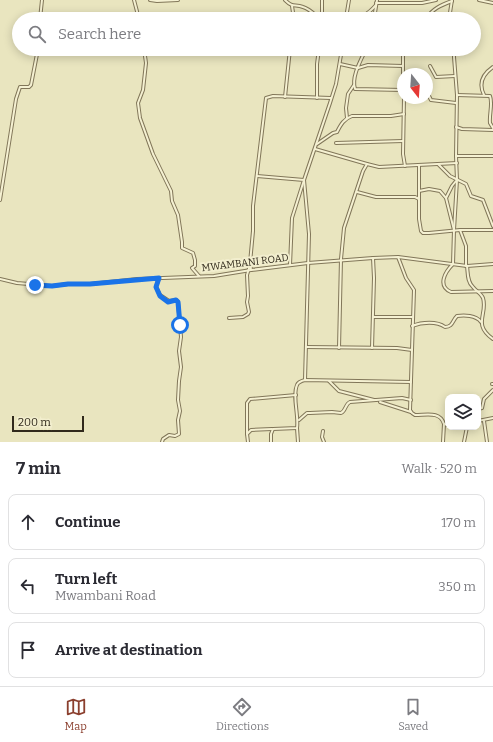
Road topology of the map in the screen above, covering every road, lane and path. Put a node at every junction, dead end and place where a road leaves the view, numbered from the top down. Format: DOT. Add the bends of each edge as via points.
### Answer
graph roads {
  1 [pos="42,0"];
  2 [pos="134,0"];
  3 [pos="150,0"];
  4 [pos="178,0"];
  5 [pos="285,0"];
  6 [pos="322,0"];
  7 [pos="349,0"];
  8 [pos="436,0"];
  9 [pos="479,0"];
  10 [pos="452,1"];
  11 [pos="376,3"];
  12 [pos="493,3"];
  13 [pos="292,6"];
  14 [pos="41,12"];
  15 [pos="137,12"];
  16 [pos="293,12"];
  17 [pos="310,12"];
  18 [pos="321,12"];
  19 [pos="347,12"];
  20 [pos="369,12"];
  21 [pos="431,12"];
  22 [pos="450,12"];
  23 [pos="37,56"];
  24 [pos="145,56"];
  25 [pos="289,56"];
  26 [pos="318,56"];
  27 [pos="341,56"];
  28 [pos="363,56"];
  29 [pos="403,56"];
  30 [pos="454,56"];
  31 [pos="340,64"];
  32 [pos="403,66"];
  33 [pos="430,66"];
  34 [pos="493,67"];
  35 [pos="358,68"];
  36 [pos="455,76"];
  37 [pos="354,84"];
  38 [pos="397,90"];
  39 [pos="457,95"];
  40 [pos="484,95"];
  41 [pos="493,95"];
  42 [pos="490,96"];
  43 [pos="285,97"];
  44 [pos="317,98"];
  45 [pos="331,98"];
  46 [pos="325,99"];
  47 [pos="433,100"];
  48 [pos="330,103"];
  49 [pos="456,103"];
  50 [pos="404,104"];
  51 [pos="404,114"];
  52 [pos="348,118"];
  53 [pos="456,127"];
  54 [pos="462,129"];
  55 [pos="493,129"];
  56 [pos="456,132"];
  57 [pos="403,141"];
  58 [pos="336,143"];
  59 [pos="317,144"];
  60 [pos="315,149"];
  61 [pos="456,156"];
  62 [pos="493,156"];
  63 [pos="457,163"];
  64 [pos="367,164"];
  65 [pos="438,164"];
  66 [pos="419,165"];
  67 [pos="405,166"];
  68 [pos="257,176"];
  69 [pos="304,180"];
  70 [pos="457,180"];
  71 [pos="356,192"];
  72 [pos="419,192"];
  73 [pos="446,198"];
  74 [pos="0,200"];
  75 [pos="420,200"];
  76 [pos="493,226"];
  77 [pos="454,230"];
  78 [pos="460,230"];
  79 [pos="493,230"];
  80 [pos="398,257"];
  81 [pos="373,258"];
  82 [pos="341,260"];
  83 [pos="308,262"];
  84 [pos="453,264"];
  85 [pos="493,264"];
  86 [pos="250,265"];
  87 [pos="290,265"];
  88 [pos="467,266"];
  89 [pos="251,270"];
  90 [pos="247,271"];
  91 [pos="200,276"];
  92 [pos="0,278"];
  93 [pos="159,278"];
  94 [pos="493,291"];
  95 [pos="479,292"];
  96 [pos="373,317"];
  97 [pos="412,317"];
  98 [pos="228,318"];
  99 [pos="481,323"];
  100 [pos="412,326"];
  101 [pos="493,339"];
  102 [pos="306,347"];
  103 [pos="339,348"];
  104 [pos="372,349"];
  105 [pos="412,350"];
  106 [pos="305,380"];
  107 [pos="329,381"];
  108 [pos="411,382"];
  109 [pos="493,390"];
  110 [pos="296,395"];
  111 [pos="411,400"];
  112 [pos="378,401"];
  113 [pos="481,408"];
  114 [pos="411,412"];
  115 [pos="493,418"];
  116 [pos="298,420"];
  117 [pos="484,421"];
  118 [pos="444,424"];
  119 [pos="298,428"];
  120 [pos="273,429"];
  121 [pos="466,430"];
  122 [pos="323,431"];
  123 [pos="247,434"];
  124 [pos="162,442"];
  125 [pos="248,442"];
  126 [pos="271,442"];
  127 [pos="298,442"];
  128 [pos="324,442"];
  129 [pos="444,442"];
  130 [pos="464,442"];
  131 [pos="487,442"];
  1 -- 14 [label="street"];
  2 -- 15 [label="street"];
  3 -- 4 [label="street"];
  5 -- 13 [label="street"];
  6 -- 18 [label="street"];
  7 -- 19 [label="street"];
  8 -- 11 [label="street" via="422,3"];
  9 -- 12 [label="street"];
  10 -- 21 [label="street"];
  10 -- 22 [label="street"];
  11 -- 20 [label="street"];
  13 -- 16 [label="street"];
  13 -- 17 [label="street" via="303,7"];
  23 -- 74 [label="street" via="31,85 20,87 16,99"];
  24 -- 91 [label="street" via="144,90 138,103 140,118 153,154 171,191 178,215 182,248 193,253 195,266 192,268"];
  25 -- 43 [label="street"];
  26 -- 44 [label="street"];
  27 -- 31 [label="street"];
  28 -- 35 [label="street"];
  29 -- 32 [label="street"];
  30 -- 36 [label="street"];
  31 -- 35 [label="street"];
  31 -- 45 [label="street"];
  32 -- 35 [label="street" via="368,65"];
  33 -- 36 [label="street" via="436,77"];
  34 -- 40 [label="street" via="482,79"];
  35 -- 37 [label="street"];
  36 -- 39 [label="street"];
  37 -- 38 [label="street" via="357,90"];
  37 -- 52 [label="street" via="348,94"];
  39 -- 40 [label="street"];
  39 -- 49 [label="street"];
  40 -- 42 [label="street"];
  41 -- 42 [label="street"];
  42 -- 55 [label="street" via="493,103 490,123"];
  43 -- 44 [label="street"];
  43 -- 68 [label="street" via="273,96 265,100"];
  44 -- 46 [label="street"];
  45 -- 46 [label="street"];
  45 -- 48 [label="street"];
  46 -- 48 [label="street"];
  47 -- 49 [label="street"];
  48 -- 59 [label="street"];
  49 -- 53 [label="street"];
  50 -- 51 [label="street"];
  51 -- 52 [label="street"];
  51 -- 57 [label="street"];
  52 -- 59 [label="street" via="337,132"];
  53 -- 54 [label="street"];
  53 -- 56 [label="street"];
  54 -- 55 [label="street"];
  54 -- 56 [label="street"];
  56 -- 61 [label="street"];
  57 -- 58 [label="street"];
  57 -- 67 [label="street"];
  59 -- 60 [label="street"];
  60 -- 64 [label="street"];
  60 -- 69 [label="street"];
  61 -- 62 [label="street"];
  61 -- 63 [label="street"];
  63 -- 65 [label="street"];
  63 -- 70 [label="street"];
  64 -- 67 [label="street" via="379,167"];
  64 -- 71 [label="street"];
  65 -- 66 [label="street"];
  65 -- 70 [label="street"];
  66 -- 67 [label="street"];
  66 -- 72 [label="street"];
  68 -- 69 [label="street"];
  68 -- 86 [label="street"];
  69 -- 83 [label="street" via="309,234"];
  69 -- 87 [label="street" via="292,218"];
  70 -- 73 [label="street"];
  70 -- 76 [label="street" via="466,184 472,197 483,200"];
  70 -- 77 [label="street"];
  71 -- 75 [label="street" via="376,197 415,196"];
  71 -- 82 [label="street" via="344,228"];
  72 -- 73 [label="street" via="438,190"];
  72 -- 75 [label="street"];
  73 -- 77 [label="street"];
  75 -- 77 [label="street" via="419,219 423,233"];
  77 -- 78 [label="street"];
  77 -- 84 [label="street"];
  78 -- 79 [label="street"];
  78 -- 88 [label="street" via="466,246"];
  80 -- 81 [label="street, MWAMBANI ROAD"];
  80 -- 84 [label="street, MWAMBANI ROAD"];
  80 -- 97 [label="street" via="413,288"];
  81 -- 82 [label="street, MWAMBANI ROAD"];
  81 -- 96 [label="street"];
  82 -- 83 [label="street, MWAMBANI ROAD"];
  82 -- 103 [label="street"];
  83 -- 87 [label="street, MWAMBANI ROAD"];
  83 -- 102 [label="street"];
  84 -- 88 [label="street, MWAMBANI ROAD"];
  84 -- 95 [label="street" via="444,278 447,291"];
  85 -- 88 [label="street, MWAMBANI ROAD"];
  86 -- 89 [label="street"];
  86 -- 90 [label="street"];
  87 -- 89 [label="street, MWAMBANI ROAD"];
  88 -- 95 [label="street" via="470,284"];
  89 -- 90 [label="street, MWAMBANI ROAD"];
  90 -- 91 [label="street, MWAMBANI ROAD"];
  90 -- 98 [label="street" via="248,314"];
  91 -- 93 [label="street, MWAMBANI ROAD"];
  92 -- 93 [label="street, MWAMBANI ROAD" via="17,283 52,286"];
  93 -- 124 [label="street" via="156,287 160,296 168,302 178,302 181,337 181,367 178,381 180,432 175,436 169,435"];
  94 -- 95 [label="street"];
  95 -- 99 [label="street" via="484,301"];
  96 -- 97 [label="street"];
  96 -- 104 [label="street"];
  97 -- 100 [label="street"];
  99 -- 100 [label="street" via="478,318 464,315 457,316 448,327 438,323"];
  99 -- 101 [label="street"];
  100 -- 105 [label="street"];
  102 -- 103 [label="street"];
  102 -- 106 [label="street"];
  103 -- 104 [label="street"];
  104 -- 105 [label="street"];
  105 -- 108 [label="street"];
  106 -- 107 [label="street"];
  106 -- 110 [label="street" via="297,384"];
  107 -- 108 [label="street"];
  107 -- 112 [label="street" via="339,391"];
  108 -- 111 [label="street"];
  109 -- 113 [label="street" via="484,399"];
  110 -- 116 [label="street"];
  110 -- 123 [label="street" via="250,399 247,403"];
  111 -- 112 [label="street" via="402,398"];
  111 -- 114 [label="street"];
  112 -- 114 [label="street"];
  112 -- 116 [label="street" via="349,403 341,413 307,413"];
  114 -- 118 [label="street" via="415,415 438,415"];
  115 -- 117 [label="street"];
  116 -- 119 [label="street"];
  117 -- 131 [label="street"];
  118 -- 129 [label="street"];
  119 -- 120 [label="street"];
  119 -- 127 [label="street"];
  120 -- 123 [label="street" via="251,430"];
  120 -- 126 [label="street" via="270,434"];
  121 -- 130 [label="street"];
  122 -- 128 [label="street"];
  123 -- 125 [label="street"];
}
